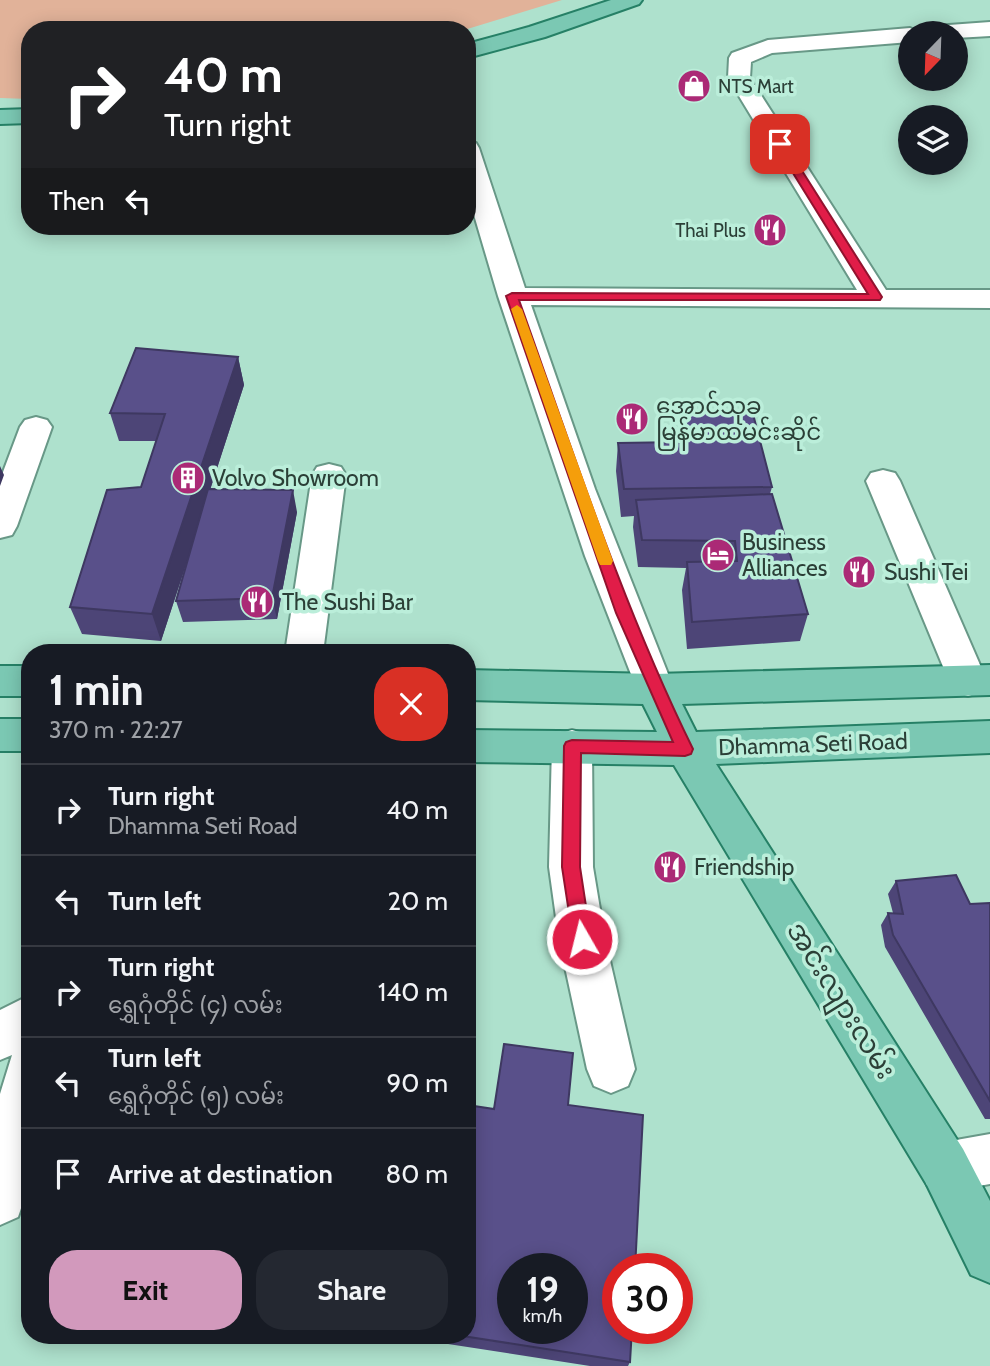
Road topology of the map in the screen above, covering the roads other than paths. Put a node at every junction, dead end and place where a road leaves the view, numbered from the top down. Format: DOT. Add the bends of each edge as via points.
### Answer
graph roads {
  1 [pos="595,0"];
  2 [pos="632,0"];
  3 [pos="989,31"];
  4 [pos="968,32"];
  5 [pos="898,36"];
  6 [pos="476,37"];
  7 [pos="476,49"];
  8 [pos="0,107"];
  9 [pos="21,107"];
  10 [pos="21,116"];
  11 [pos="0,117"];
  12 [pos="476,178"];
  13 [pos="512,296"];
  14 [pos="876,297"];
  15 [pos="990,299"];
  16 [pos="36,427"];
  17 [pos="329,475"];
  18 [pos="883,481"];
  19 [pos="0,526"];
  20 [pos="305,644"];
  21 [pos="0,681"];
  22 [pos="21,681"];
  23 [pos="979,681"];
  24 [pos="476,685"];
  25 [pos="656,689"];
  26 [pos="0,734"];
  27 [pos="21,735"];
  28 [pos="990,737"];
  29 [pos="572,746"];
  30 [pos="476,749"];
  31 [pos="685,749"];
  32 [pos="21,1024"];
  33 [pos="0,1037"];
  34 [pos="611,1069"];
  35 [pos="21,1109"];
  36 [pos="968,1163"];
  37 [pos="0,1199"];
  38 [pos="990,1256"];
  1 -- 6 [label="main road"];
  2 -- 7 [label="main road"];
  3 -- 4 [label="street"];
  5 -- 14 [label="street" via="768,47 740,58 740,78"];
  8 -- 9 [label="main road"];
  10 -- 11 [label="main road"];
  12 -- 13 [label="street"];
  13 -- 14 [label="street"];
  13 -- 25 [label="street" via="624,613"];
  14 -- 15 [label="street"];
  16 -- 19 [label="street"];
  17 -- 20 [label="street"];
  18 -- 23 [label="street"];
  21 -- 22 [label="main road"];
  23 -- 25 [label="main road"];
  24 -- 25 [label="main road"];
  25 -- 31 [label="main road, အင်းလျားလမ်း"];
  26 -- 27 [label="main road"];
  28 -- 31 [label="main road, Dhamma Seti Road"];
  29 -- 30 [label="main road, Dhamma Seti Road"];
  29 -- 31 [label="main road, Dhamma Seti Road"];
  29 -- 34 [label="street" via="571,867"];
  31 -- 36 [label="main road, အင်းလျားလမ်း"];
  32 -- 33 [label="street"];
  35 -- 37 [label="street"];
  36 -- 38 [label="main road, အင်းလျားလမ်း"];
}
